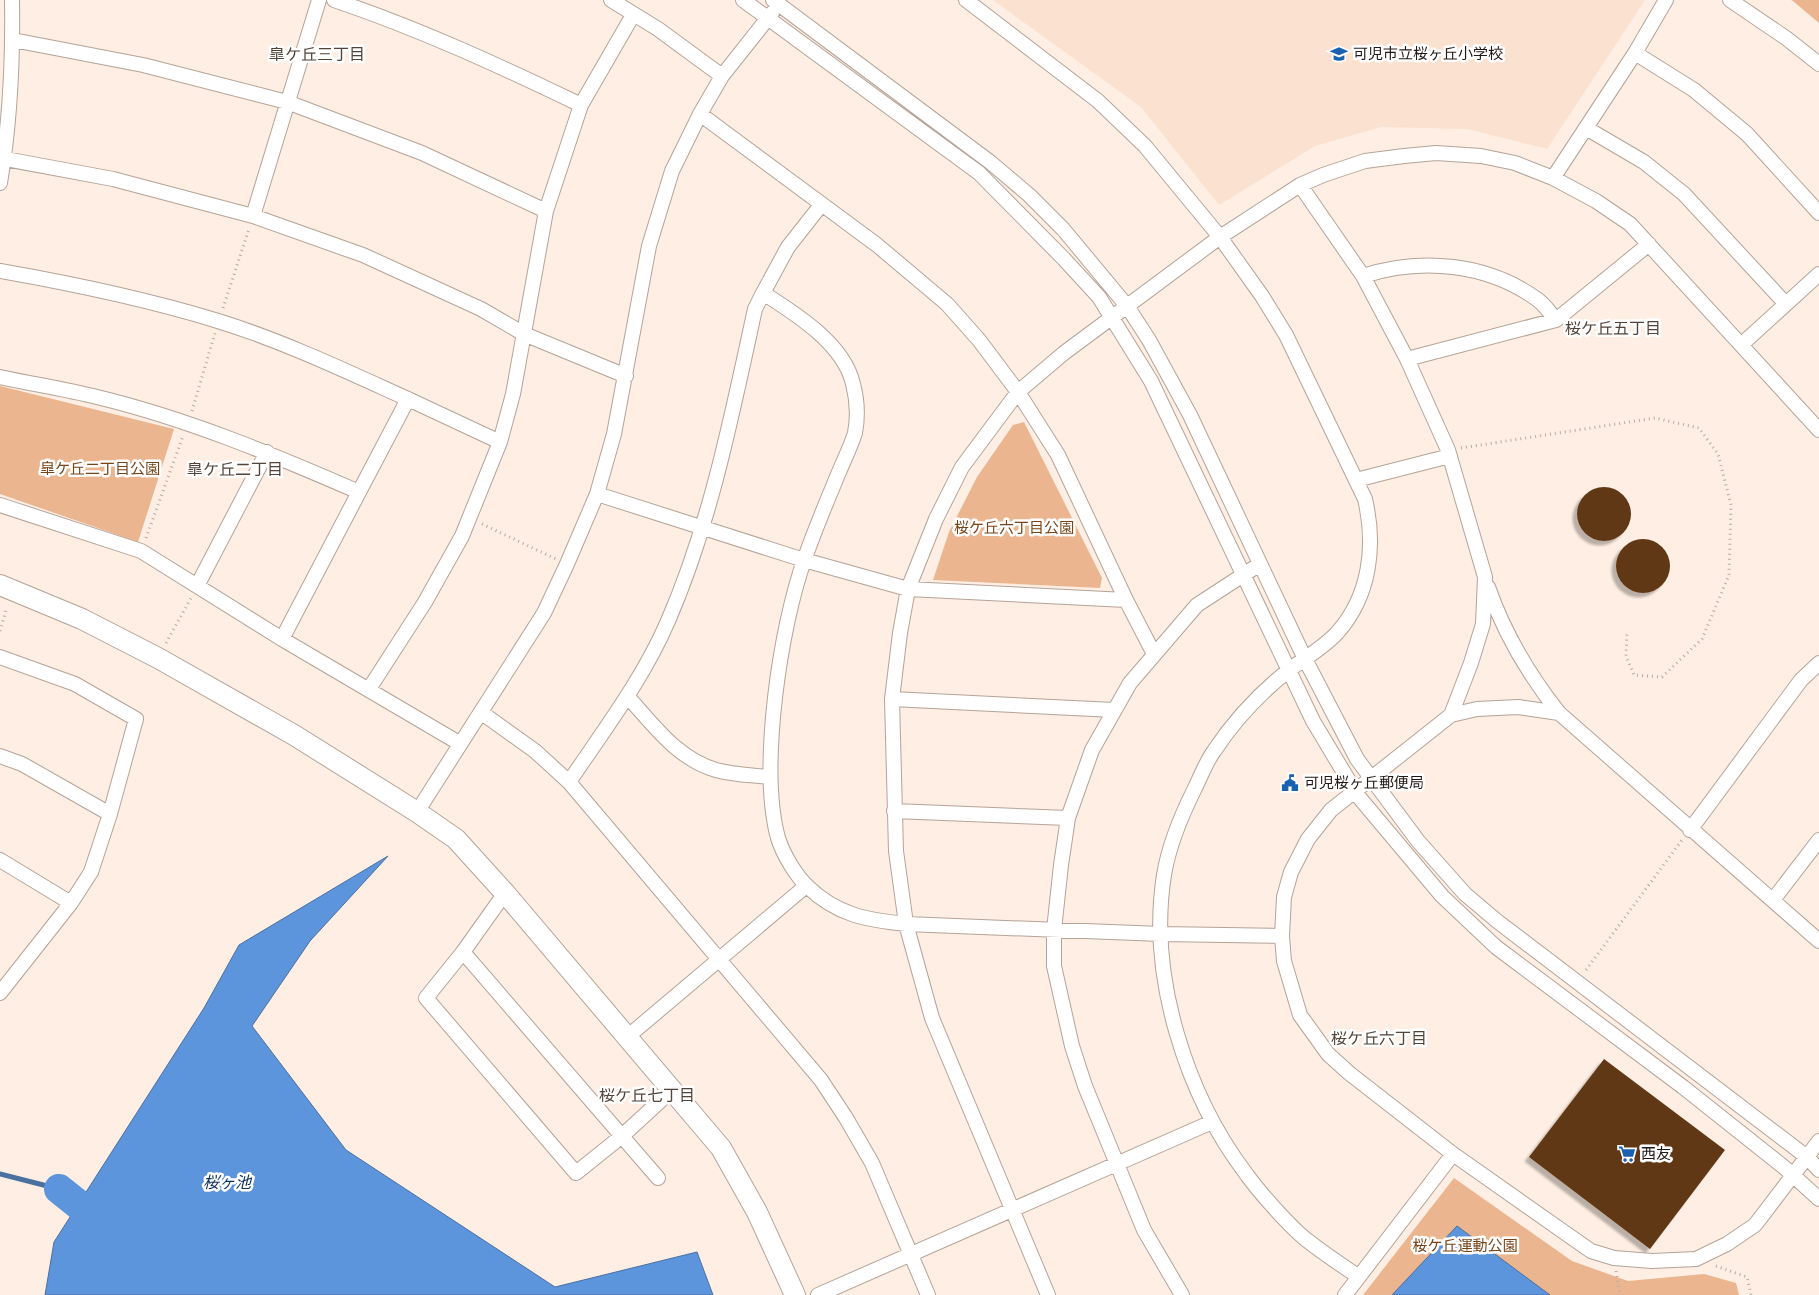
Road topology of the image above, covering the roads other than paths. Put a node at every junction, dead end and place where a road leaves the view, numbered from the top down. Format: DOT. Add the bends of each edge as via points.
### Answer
graph roads {
  1 [pos="12,0"];
  2 [pos="319,0"];
  3 [pos="334,0"];
  4 [pos="611,0"];
  5 [pos="743,0"];
  6 [pos="966,0"];
  7 [pos="1666,0"];
  8 [pos="1730,0"];
  9 [pos="778,1"];
  10 [pos="633,15"];
  11 [pos="768,19"];
  12 [pos="13,40"];
  13 [pos="1635,53"];
  14 [pos="1819,64"];
  15 [pos="722,76"];
  16 [pos="287,102"];
  17 [pos="582,105"];
  18 [pos="700,114"];
  19 [pos="1586,128"];
  20 [pos="2,158"];
  21 [pos="1553,178"];
  22 [pos="0,183"];
  23 [pos="1300,185"];
  24 [pos="820,205"];
  25 [pos="546,211"];
  26 [pos="1819,213"];
  27 [pos="253,216"];
  28 [pos="1220,238"];
  29 [pos="1648,244"];
  30 [pos="0,271"];
  31 [pos="1363,276"];
  32 [pos="1818,278"];
  33 [pos="764,293"];
  34 [pos="1785,303"];
  35 [pos="1127,306"];
  36 [pos="1111,317"];
  37 [pos="1556,320"];
  38 [pos="524,334"];
  39 [pos="1741,345"];
  40 [pos="1407,359"];
  41 [pos="626,376"];
  42 [pos="0,377"];
  43 [pos="1018,392"];
  44 [pos="408,398"];
  45 [pos="1819,430"];
  46 [pos="500,442"];
  47 [pos="267,452"];
  48 [pos="1449,453"];
  49 [pos="1356,480"];
  50 [pos="359,492"];
  51 [pos="596,494"];
  52 [pos="0,505"];
  53 [pos="702,528"];
  54 [pos="804,560"];
  55 [pos="1260,564"];
  56 [pos="1243,574"];
  57 [pos="1485,580"];
  58 [pos="197,586"];
  59 [pos="6,587"];
  60 [pos="908,589"];
  61 [pos="1126,600"];
  62 [pos="282,639"];
  63 [pos="1154,654"];
  64 [pos="0,657"];
  65 [pos="1305,659"];
  66 [pos="1819,663"];
  67 [pos="1289,670"];
  68 [pos="369,689"];
  69 [pos="627,696"];
  70 [pos="892,699"];
  71 [pos="1114,710"];
  72 [pos="482,713"];
  73 [pos="1559,713"];
  74 [pos="1451,715"];
  75 [pos="459,743"];
  76 [pos="0,756"];
  77 [pos="770,777"];
  78 [pos="1372,779"];
  79 [pos="569,782"];
  80 [pos="1355,790"];
  81 [pos="894,811"];
  82 [pos="417,812"];
  83 [pos="110,814"];
  84 [pos="1068,818"];
  85 [pos="1690,830"];
  86 [pos="1819,840"];
  87 [pos="0,860"];
  88 [pos="806,886"];
  89 [pos="505,893"];
  90 [pos="1773,900"];
  91 [pos="71,903"];
  92 [pos="906,924"];
  93 [pos="1054,930"];
  94 [pos="1161,934"];
  95 [pos="1282,936"];
  96 [pos="1819,942"];
  97 [pos="463,952"];
  98 [pos="719,959"];
  99 [pos="5,977"];
  100 [pos="0,993"];
  101 [pos="626,1038"];
  102 [pos="672,1090"];
  103 [pos="1212,1122"];
  104 [pos="622,1136"];
  105 [pos="1819,1140"];
  106 [pos="1453,1154"];
  107 [pos="1807,1157"];
  108 [pos="1118,1164"];
  109 [pos="1819,1170"];
  110 [pos="1793,1176"];
  111 [pos="658,1178"];
  112 [pos="1819,1199"];
  113 [pos="1012,1210"];
  114 [pos="911,1255"];
  115 [pos="1359,1277"];
  116 [pos="795,1295"];
  117 [pos="818,1295"];
  118 [pos="928,1295"];
  119 [pos="1048,1295"];
  120 [pos="1182,1295"];
  121 [pos="1346,1295"];
  1 -- 12 [label="street"];
  2 -- 16 [label="street"];
  3 -- 17 [label="street" via="482,57"];
  4 -- 10 [label="street"];
  5 -- 11 [label="street"];
  6 -- 28 [label="street" via="1098,102 1145,146"];
  7 -- 13 [label="street"];
  8 -- 14 [label="street"];
  9 -- 11 [label="street"];
  9 -- 35 [label="street" via="1029,195 1063,229"];
  10 -- 15 [label="street" via="658,29"];
  10 -- 17 [label="street"];
  11 -- 15 [label="street"];
  11 -- 36 [label="street" via="979,173 1099,297"];
  12 -- 16 [label="street" via="143,65"];
  12 -- 20 [label="street"];
  13 -- 19 [label="street"];
  13 -- 26 [label="street" via="1694,90 1740,128"];
  15 -- 18 [label="street"];
  16 -- 25 [label="street" via="422,153"];
  16 -- 27 [label="street"];
  17 -- 25 [label="street"];
  18 -- 24 [label="street"];
  18 -- 41 [label="street" via="672,171 649,246"];
  19 -- 21 [label="street"];
  19 -- 34 [label="street" via="1644,162 1684,194"];
  20 -- 22 [label="street"];
  20 -- 27 [label="street" via="113,180"];
  21 -- 23 [label="street" via="1506,161 1436,153 1365,161"];
  21 -- 29 [label="street" via="1630,224"];
  23 -- 28 [label="street"];
  23 -- 31 [label="street"];
  24 -- 33 [label="street" via="788,247"];
  24 -- 43 [label="street" via="877,244 947,304"];
  25 -- 38 [label="street"];
  27 -- 38 [label="street" via="363,255 481,309"];
  28 -- 35 [label="street"];
  28 -- 49 [label="street" via="1286,335"];
  29 -- 37 [label="street"];
  29 -- 39 [label="street"];
  30 -- 44 [label="street" via="92,287 219,321"];
  31 -- 37 [label="street" via="1405,267 1460,267 1511,284 1539,300"];
  31 -- 40 [label="street"];
  32 -- 34 [label="street"];
  33 -- 53 [label="street" via="755,308"];
  33 -- 54 [label="street" via="835,347 853,382 857,409 854,434"];
  34 -- 39 [label="street"];
  35 -- 36 [label="street"];
  35 -- 55 [label="street" via="1190,416"];
  36 -- 43 [label="street"];
  36 -- 56 [label="street" via="1151,381"];
  37 -- 40 [label="street"];
  38 -- 41 [label="street"];
  38 -- 46 [label="street"];
  39 -- 45 [label="street"];
  40 -- 48 [label="street"];
  41 -- 51 [label="street" via="614,434"];
  42 -- 47 [label="street" via="98,397 188,423"];
  43 -- 60 [label="street" via="962,467 936,519"];
  43 -- 61 [label="street" via="1058,455"];
  44 -- 46 [label="street"];
  44 -- 50 [label="street"];
  46 -- 68 [label="street" via="470,519 425,602"];
  47 -- 50 [label="street"];
  47 -- 58 [label="street"];
  48 -- 49 [label="street"];
  48 -- 57 [label="street"];
  49 -- 65 [label="street" via="1371,524 1371,558 1363,590 1336,634"];
  50 -- 62 [label="street"];
  51 -- 53 [label="street"];
  51 -- 72 [label="street" via="544,613"];
  52 -- 58 [label="street" via="141,551"];
  53 -- 54 [label="street"];
  53 -- 69 [label="street" via="667,623"];
  54 -- 60 [label="street"];
  54 -- 77 [label="street" via="780,668"];
  55 -- 56 [label="street"];
  55 -- 65 [label="street"];
  56 -- 63 [label="street" via="1197,604"];
  56 -- 67 [label="street"];
  57 -- 73 [label="street" via="1499,619 1539,687"];
  57 -- 74 [label="street" via="1483,624"];
  58 -- 62 [label="street"];
  59 -- 82 [label="street" via="82,619 158,658 294,735"];
  60 -- 61 [label="street"];
  60 -- 70 [label="street"];
  61 -- 63 [label="street"];
  62 -- 68 [label="street"];
  63 -- 71 [label="street" via="1130,683"];
  64 -- 83 [label="street" via="75,684 136,719"];
  65 -- 67 [label="street"];
  65 -- 78 [label="street" via="1348,744"];
  66 -- 85 [label="street" via="1802,680"];
  67 -- 80 [label="street" via="1313,721"];
  67 -- 94 [label="street" via="1246,709 1212,752 1178,823 1164,875"];
  68 -- 75 [label="street"];
  69 -- 77 [label="street" via="672,745 703,765"];
  69 -- 79 [label="street"];
  70 -- 71 [label="street"];
  70 -- 81 [label="street"];
  71 -- 84 [label="street" via="1092,750"];
  72 -- 75 [label="street"];
  72 -- 79 [label="street" via="534,751"];
  73 -- 74 [label="street" via="1518,706"];
  73 -- 85 [label="street"];
  74 -- 78 [label="street"];
  75 -- 82 [label="street"];
  76 -- 83 [label="street" via="22,764"];
  77 -- 88 [label="street" via="778,839"];
  78 -- 80 [label="street"];
  78 -- 107 [label="street" via="1418,840 1465,894"];
  79 -- 98 [label="street"];
  80 -- 95 [label="street" via="1331,810 1314,831 1290,872 1284,897"];
  80 -- 110 [label="street" via="1442,896 1496,947 1683,1087"];
  81 -- 84 [label="street"];
  81 -- 92 [label="street"];
  82 -- 89 [label="street" via="456,839"];
  83 -- 91 [label="street" via="91,872"];
  84 -- 93 [label="street"];
  85 -- 90 [label="street"];
  86 -- 90 [label="street"];
  87 -- 91 [label="street"];
  88 -- 92 [label="street" via="826,902 866,920"];
  88 -- 98 [label="street"];
  89 -- 97 [label="street"];
  89 -- 101 [label="street"];
  90 -- 96 [label="street"];
  91 -- 99 [label="street"];
  92 -- 93 [label="street"];
  92 -- 113 [label="street" via="932,1018"];
  93 -- 94 [label="street"];
  93 -- 108 [label="street" via="1054,966 1072,1046"];
  94 -- 95 [label="street"];
  94 -- 103 [label="street" via="1165,978 1178,1039"];
  95 -- 106 [label="street" via="1288,982 1300,1015 1328,1054"];
  97 -- 104 [label="street"];
  97 -- 104 [label="street" via="426,998 576,1173"];
  98 -- 101 [label="street"];
  98 -- 114 [label="street" via="810,1067 846,1118 872,1163"];
  99 -- 100 [label="street"];
  101 -- 102 [label="street"];
  102 -- 104 [label="street"];
  102 -- 116 [label="street" via="721,1148 757,1212"];
  103 -- 108 [label="street"];
  103 -- 115 [label="street" via="1247,1176 1302,1236"];
  104 -- 111 [label="street"];
  105 -- 107 [label="street"];
  106 -- 110 [label="street" via="1591,1251 1614,1258 1652,1261 1696,1259 1727,1244 1755,1226"];
  106 -- 115 [label="street"];
  107 -- 109 [label="street"];
  107 -- 110 [label="street"];
  108 -- 113 [label="street"];
  108 -- 120 [label="street" via="1144,1230"];
  110 -- 112 [label="street"];
  113 -- 114 [label="street"];
  113 -- 119 [label="street"];
  114 -- 117 [label="street"];
  114 -- 118 [label="street"];
  115 -- 121 [label="street"];
}
